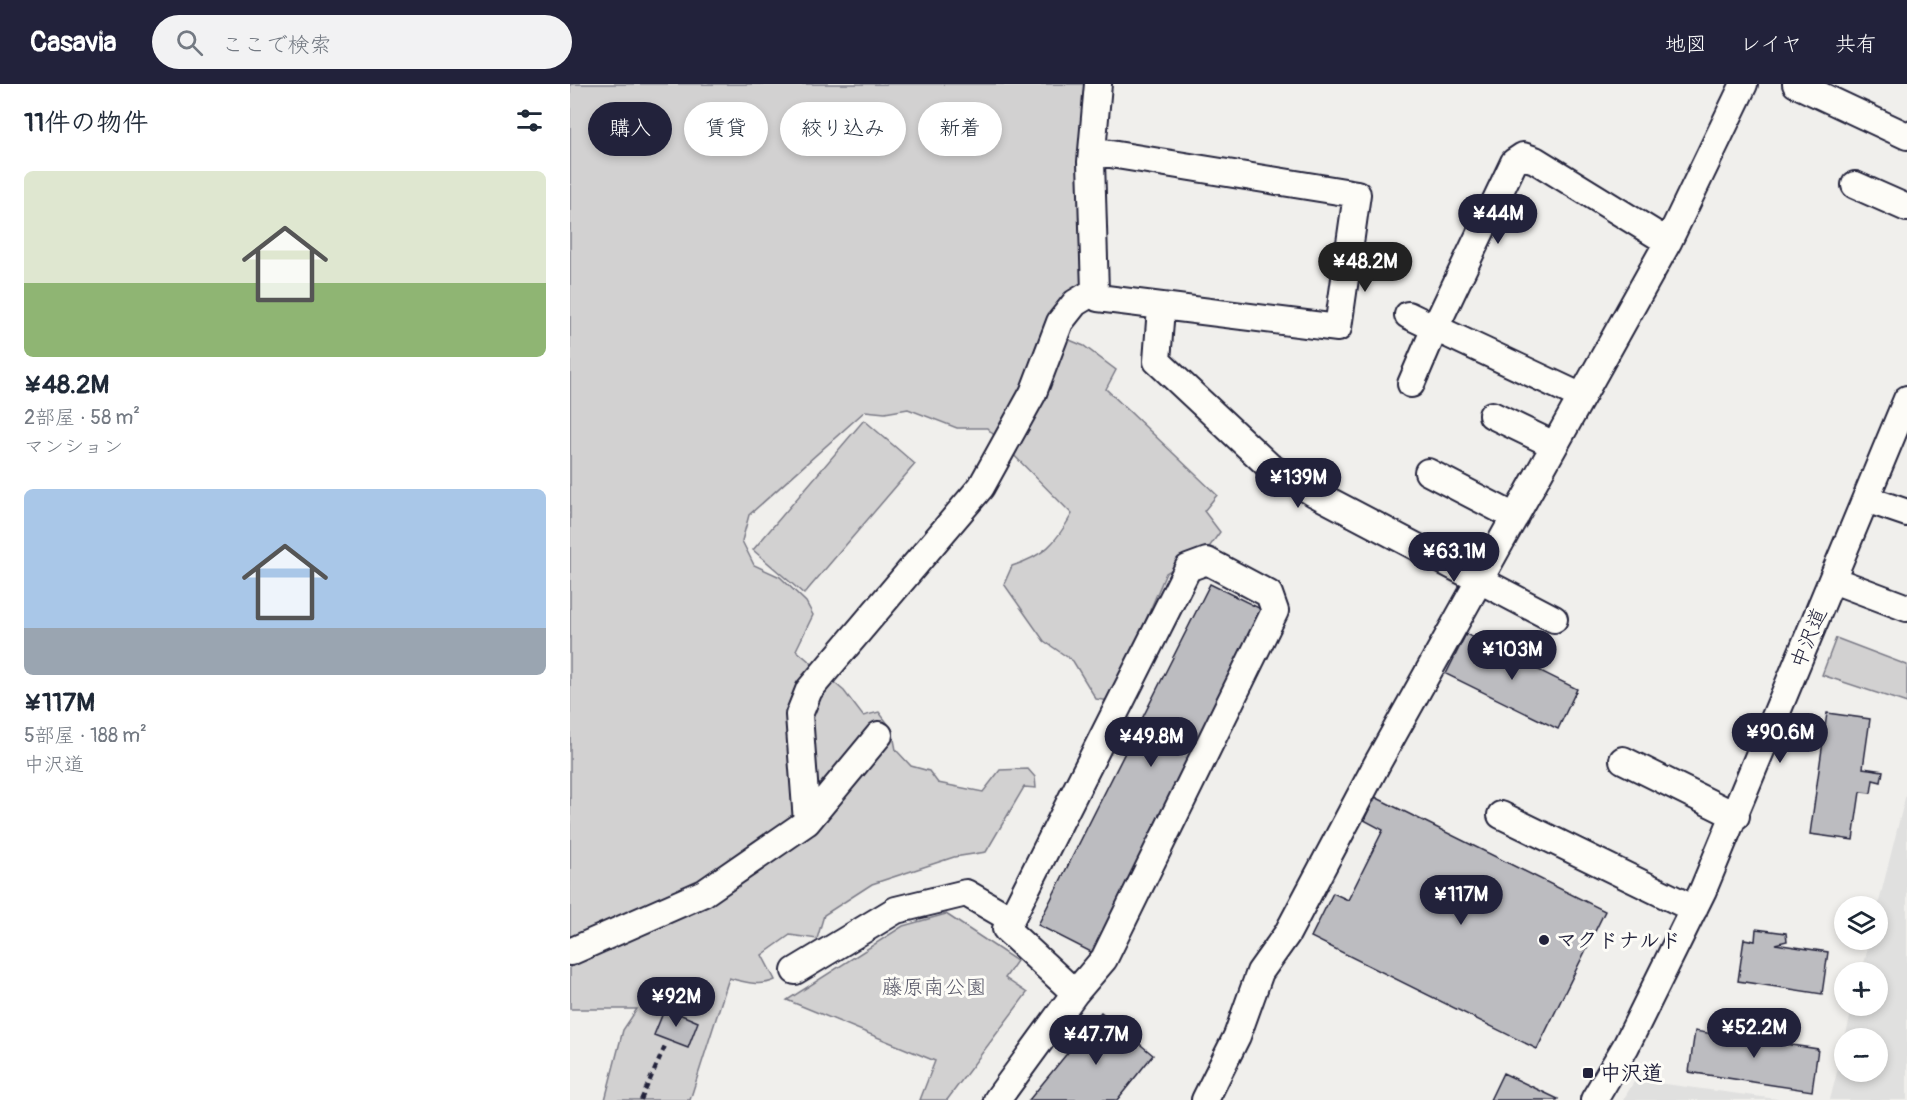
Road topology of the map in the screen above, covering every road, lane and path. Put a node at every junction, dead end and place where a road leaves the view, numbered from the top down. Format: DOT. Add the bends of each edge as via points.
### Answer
graph roads {
  1 [pos="1098,84"];
  2 [pos="1744,84"];
  3 [pos="1796,84"];
  4 [pos="1907,136"];
  5 [pos="1092,151"];
  6 [pos="1855,185"];
  7 [pos="1907,208"];
  8 [pos="1668,242"];
  9 [pos="1085,297"];
  10 [pos="1161,308"];
  11 [pos="1408,315"];
  12 [pos="1435,328"];
  13 [pos="1411,384"];
  14 [pos="1580,396"];
  15 [pos="1907,399"];
  16 [pos="1492,415"];
  17 [pos="1554,445"];
  18 [pos="1428,472"];
  19 [pos="1866,500"];
  20 [pos="1907,513"];
  21 [pos="1515,517"];
  22 [pos="1833,580"];
  23 [pos="1481,581"];
  24 [pos="1907,608"];
  25 [pos="1554,619"];
  26 [pos="879,735"];
  27 [pos="1623,760"];
  28 [pos="1501,815"];
  29 [pos="1736,816"];
  30 [pos="807,822"];
  31 [pos="1694,909"];
  32 [pos="1011,919"];
  33 [pos="570,952"];
  34 [pos="795,971"];
  35 [pos="1075,993"];
  36 [pos="666,1044"];
  37 [pos="641,1100"];
  38 [pos="997,1100"];
  39 [pos="1205,1100"];
  40 [pos="1594,1100"];
  1 -- 5 [label="street"];
  2 -- 8 [label="street"];
  3 -- 4 [label="street"];
  5 -- 9 [label="street"];
  5 -- 10 [label="street" via="1357,194 1338,328"];
  6 -- 7 [label="street"];
  8 -- 12 [label="street" via="1523,156 1514,162"];
  8 -- 14 [label="street"];
  9 -- 10 [label="street"];
  9 -- 30 [label="street" via="1060,322 1033,393 981,487 802,703 799,715"];
  10 -- 23 [label="street" via="1157,361 1269,466"];
  11 -- 12 [label="street"];
  12 -- 13 [label="street"];
  12 -- 14 [label="street"];
  14 -- 17 [label="street"];
  15 -- 19 [label="street, 中沢道"];
  16 -- 17 [label="street"];
  17 -- 21 [label="street"];
  18 -- 21 [label="street"];
  19 -- 20 [label="street"];
  19 -- 22 [label="street, 中沢道"];
  21 -- 23 [label="street"];
  22 -- 24 [label="street"];
  22 -- 29 [label="street, 中沢道"];
  23 -- 25 [label="street"];
  23 -- 39 [label="street" via="1378,762 1287,934 1260,972 1237,1036"];
  26 -- 30 [label="street"];
  27 -- 29 [label="street"];
  28 -- 31 [label="street"];
  29 -- 31 [label="street, 中沢道"];
  30 -- 33 [label="street" via="704,893"];
  31 -- 40 [label="street, 中沢道" via="1626,1047"];
  32 -- 34 [label="street" via="966,893 896,910"];
  32 -- 35 [label="street" via="1006,929"];
  32 -- 35 [label="street" via="1188,568 1207,561 1269,594 1275,611 1104,959"];
  35 -- 38 [label="street"];
  36 -- 37 [label="path"];
}
